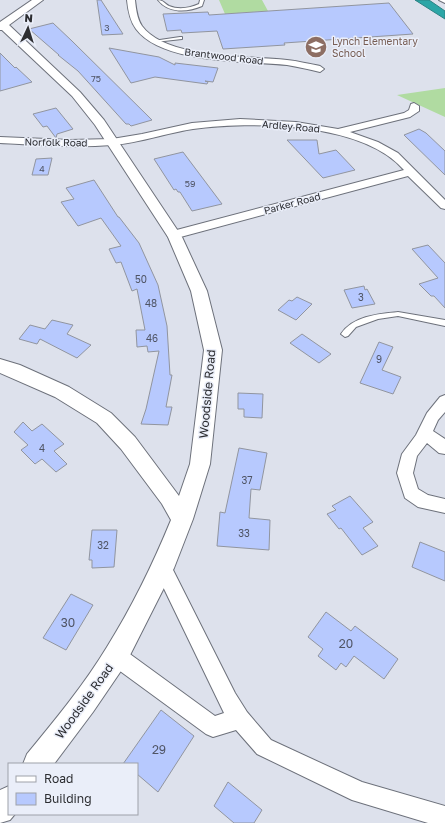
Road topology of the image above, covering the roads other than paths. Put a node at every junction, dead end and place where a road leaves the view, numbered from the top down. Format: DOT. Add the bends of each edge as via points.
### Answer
graph roads {
  1 [pos="38,0"];
  2 [pos="132,0"];
  3 [pos="160,0"];
  4 [pos="202,0"];
  5 [pos="291,0"];
  6 [pos="300,0"];
  7 [pos="1,26"];
  8 [pos="180,38"];
  9 [pos="155,41"];
  10 [pos="320,69"];
  11 [pos="414,106"];
  12 [pos="338,131"];
  13 [pos="0,140"];
  14 [pos="113,142"];
  15 [pos="410,172"];
  16 [pos="445,206"];
  17 [pos="173,235"];
  18 [pos="445,323"];
  19 [pos="345,334"];
  20 [pos="0,366"];
  21 [pos="445,401"];
  22 [pos="425,433"];
  23 [pos="445,448"];
  24 [pos="445,506"];
  25 [pos="182,519"];
  26 [pos="163,568"];
  27 [pos="116,656"];
  28 [pos="240,719"];
  29 [pos="38,763"];
  30 [pos="8,801"];
  31 [pos="0,810"];
  32 [pos="445,818"];
  1 -- 7 [label="street"];
  2 -- 9 [label="street, Brantwood Road" via="134,18 141,30"];
  3 -- 4 [label="lane" via="170,7 185,9 201,5"];
  5 -- 6 [label="lane"];
  7 -- 14 [label="street, Woodside Road" via="76,94"];
  8 -- 9 [label="lane"];
  9 -- 10 [label="street, Brantwood Road" via="205,56 290,63"];
  11 -- 12 [label="street" via="414,111 407,115"];
  12 -- 14 [label="street, Ardley Road" via="295,125 232,122 190,127"];
  12 -- 15 [label="street, Ardley Road" via="374,143 395,155"];
  13 -- 14 [label="street, Norfolk Road"];
  14 -- 17 [label="street, Woodside Road"];
  15 -- 16 [label="street, Ardley Road"];
  15 -- 17 [label="street, Parker Road"];
  17 -- 25 [label="street, Woodside Road" via="199,291 213,350 200,464"];
  18 -- 19 [label="lane" via="398,314 353,325"];
  20 -- 25 [label="street" via="62,392 104,418 128,443"];
  21 -- 22 [label="street" via="432,417"];
  22 -- 23 [label="street"];
  22 -- 24 [label="street" via="410,454 405,473 411,493 424,502"];
  25 -- 26 [label="street, Woodside Road"];
  26 -- 27 [label="street, Woodside Road"];
  26 -- 28 [label="street" via="229,705"];
  27 -- 28 [label="street" via="213,727"];
  27 -- 29 [label="street, Woodside Road"];
  28 -- 32 [label="street" via="264,747 360,792"];
  30 -- 31 [label="street"];
}
